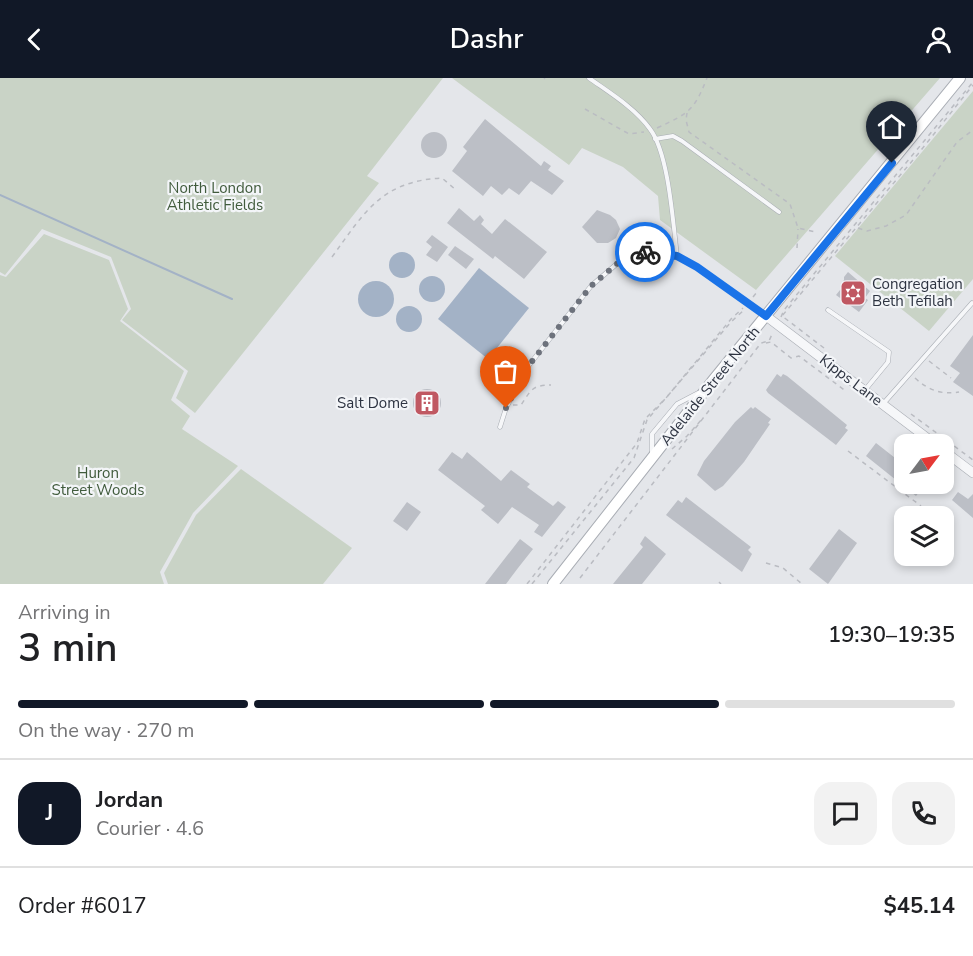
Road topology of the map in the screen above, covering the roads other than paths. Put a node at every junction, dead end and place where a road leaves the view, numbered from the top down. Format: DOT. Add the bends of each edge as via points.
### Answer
graph roads {
  1 [pos="589,78"];
  2 [pos="960,78"];
  3 [pos="655,139"];
  4 [pos="779,212"];
  5 [pos="677,256"];
  6 [pos="972,303"];
  7 [pos="828,310"];
  8 [pos="766,316"];
  9 [pos="864,391"];
  10 [pos="882,404"];
  11 [pos="500,427"];
  12 [pos="922,434"];
  13 [pos="954,459"];
  14 [pos="973,473"];
  15 [pos="553,584"];
  1 -- 3 [label="lane" via="636,113"];
  2 -- 8 [label="main road, Adelaide Street North"];
  3 -- 4 [label="lane" via="673,136 682,141"];
  3 -- 5 [label="lane" via="665,164"];
  5 -- 8 [label="lane"];
  5 -- 11 [label="lane" via="641,252 619,262 596,281 526,369"];
  6 -- 10 [label="lane"];
  7 -- 9 [label="lane" via="889,352 888,362"];
  8 -- 9 [label="street, Kipps Lane"];
  8 -- 15 [label="main road, Adelaide Street North"];
  9 -- 10 [label="street, Kipps Lane"];
  10 -- 12 [label="street, Kipps Lane"];
  13 -- 14 [label="street"];
}
